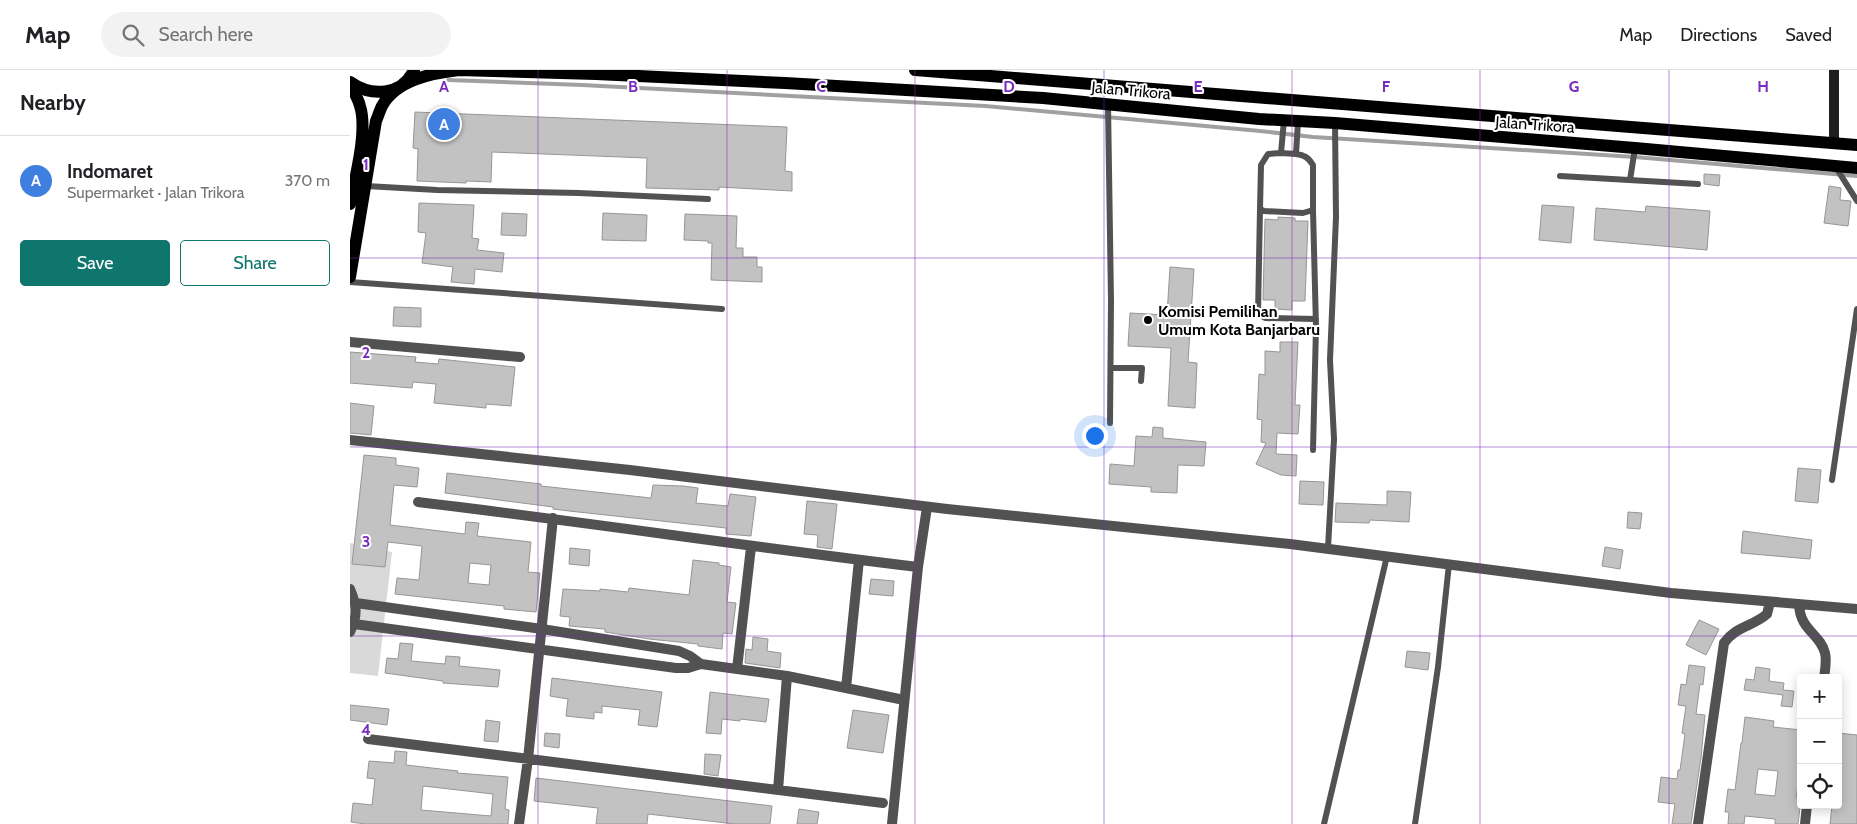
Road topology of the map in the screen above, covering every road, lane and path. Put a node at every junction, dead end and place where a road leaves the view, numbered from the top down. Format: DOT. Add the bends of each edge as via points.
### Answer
graph roads {
  1 [pos="414,70"];
  2 [pos="915,70"];
  3 [pos="1834,70"];
  4 [pos="350,83"];
  5 [pos="403,84"];
  6 [pos="1108,106"];
  7 [pos="1417,110"];
  8 [pos="1284,120"];
  9 [pos="1298,121"];
  10 [pos="1335,123"];
  11 [pos="1415,131"];
  12 [pos="1834,144"];
  13 [pos="1857,145"];
  14 [pos="1635,148"];
  15 [pos="1281,153"];
  16 [pos="1296,154"];
  17 [pos="1835,166"];
  18 [pos="1857,168"];
  19 [pos="1560,176"];
  20 [pos="1630,180"];
  21 [pos="1698,184"];
  22 [pos="366,186"];
  23 [pos="708,200"];
  24 [pos="1857,201"];
  25 [pos="350,204"];
  26 [pos="1260,209"];
  27 [pos="1312,210"];
  28 [pos="350,277"];
  29 [pos="350,282"];
  30 [pos="722,309"];
  31 [pos="1857,309"];
  32 [pos="1316,319"];
  33 [pos="350,342"];
  34 [pos="520,357"];
  35 [pos="1111,368"];
  36 [pos="1141,381"];
  37 [pos="1110,422"];
  38 [pos="350,440"];
  39 [pos="1313,450"];
  40 [pos="1832,480"];
  41 [pos="418,502"];
  42 [pos="927,507"];
  43 [pos="553,518"];
  44 [pos="751,547"];
  45 [pos="1328,548"];
  46 [pos="1387,556"];
  47 [pos="859,560"];
  48 [pos="1449,564"];
  49 [pos="918,567"];
  50 [pos="350,589"];
  51 [pos="1770,602"];
  52 [pos="356,603"];
  53 [pos="1799,604"];
  54 [pos="1857,609"];
  55 [pos="352,628"];
  56 [pos="542,629"];
  57 [pos="540,651"];
  58 [pos="701,664"];
  59 [pos="737,668"];
  60 [pos="1824,674"];
  61 [pos="787,676"];
  62 [pos="846,688"];
  63 [pos="904,700"];
  64 [pos="368,739"];
  65 [pos="528,759"];
  66 [pos="778,790"];
  67 [pos="883,803"];
  68 [pos="1806,809"];
  69 [pos="519,824"];
  70 [pos="892,824"];
  71 [pos="1324,824"];
  72 [pos="1414,824"];
  73 [pos="1698,824"];
  74 [pos="1804,824"];
  1 -- 5 [label="main road"];
  2 -- 7 [label="main road, Jalan Trikora"];
  3 -- 12 [label="main road"];
  4 -- 5 [label="main road, Jalan Trikora" via="369,92 393,90"];
  4 -- 25 [label="main road" via="361,106 362,122"];
  5 -- 6 [label="main road, Jalan Trikora" via="442,72 484,70 785,83 1043,98"];
  5 -- 22 [label="main road" via="390,95 376,121"];
  6 -- 8 [label="main road, Jalan Trikora"];
  6 -- 35 [label="lane"];
  7 -- 11 [label="main road"];
  7 -- 12 [label="main road, Jalan Trikora"];
  8 -- 9 [label="main road, Jalan Trikora"];
  8 -- 15 [label="lane"];
  9 -- 10 [label="main road, Jalan Trikora"];
  9 -- 16 [label="lane"];
  10 -- 11 [label="main road, Jalan Trikora"];
  10 -- 45 [label="lane" via="1336,217 1330,360 1334,439"];
  11 -- 14 [label="main road, Jalan Trikora"];
  12 -- 13 [label="main road, Jalan Trikora"];
  14 -- 17 [label="main road, Jalan Trikora"];
  14 -- 20 [label="lane"];
  15 -- 16 [label="lane"];
  15 -- 26 [label="lane" via="1268,154 1261,165"];
  16 -- 27 [label="lane" via="1309,158 1312,164"];
  17 -- 18 [label="main road, Jalan Trikora"];
  17 -- 24 [label="lane"];
  19 -- 20 [label="lane"];
  20 -- 21 [label="lane"];
  22 -- 23 [label="lane"];
  22 -- 28 [label="main road"];
  26 -- 27 [label="lane" via="1303,213"];
  26 -- 32 [label="lane" via="1258,314 1265,318"];
  27 -- 32 [label="lane"];
  29 -- 30 [label="lane"];
  31 -- 40 [label="lane"];
  32 -- 39 [label="lane"];
  33 -- 34 [label="street"];
  35 -- 36 [label="lane" via="1142,368"];
  35 -- 37 [label="lane"];
  38 -- 42 [label="street"];
  41 -- 43 [label="street"];
  42 -- 45 [label="street"];
  42 -- 49 [label="street"];
  43 -- 44 [label="street"];
  43 -- 56 [label="street"];
  44 -- 47 [label="street"];
  44 -- 59 [label="street"];
  45 -- 46 [label="street"];
  46 -- 48 [label="street"];
  46 -- 71 [label="lane"];
  47 -- 49 [label="street"];
  47 -- 62 [label="street"];
  48 -- 51 [label="street"];
  48 -- 72 [label="lane" via="1438,667"];
  49 -- 63 [label="street"];
  50 -- 52 [label="street"];
  51 -- 53 [label="street"];
  51 -- 73 [label="street" via="1767,614 1732,633 1724,643"];
  52 -- 55 [label="street"];
  52 -- 56 [label="street"];
  53 -- 54 [label="street"];
  53 -- 60 [label="street" via="1802,620 1825,652"];
  55 -- 57 [label="street"];
  56 -- 57 [label="street"];
  56 -- 58 [label="street" via="679,651"];
  57 -- 58 [label="street" via="676,668"];
  57 -- 65 [label="street"];
  58 -- 59 [label="street"];
  59 -- 61 [label="street"];
  61 -- 62 [label="street"];
  61 -- 66 [label="street"];
  62 -- 63 [label="street"];
  63 -- 70 [label="street"];
  64 -- 65 [label="street"];
  65 -- 66 [label="street"];
  65 -- 69 [label="street"];
  66 -- 67 [label="street"];
  68 -- 74 [label="street"];
}
